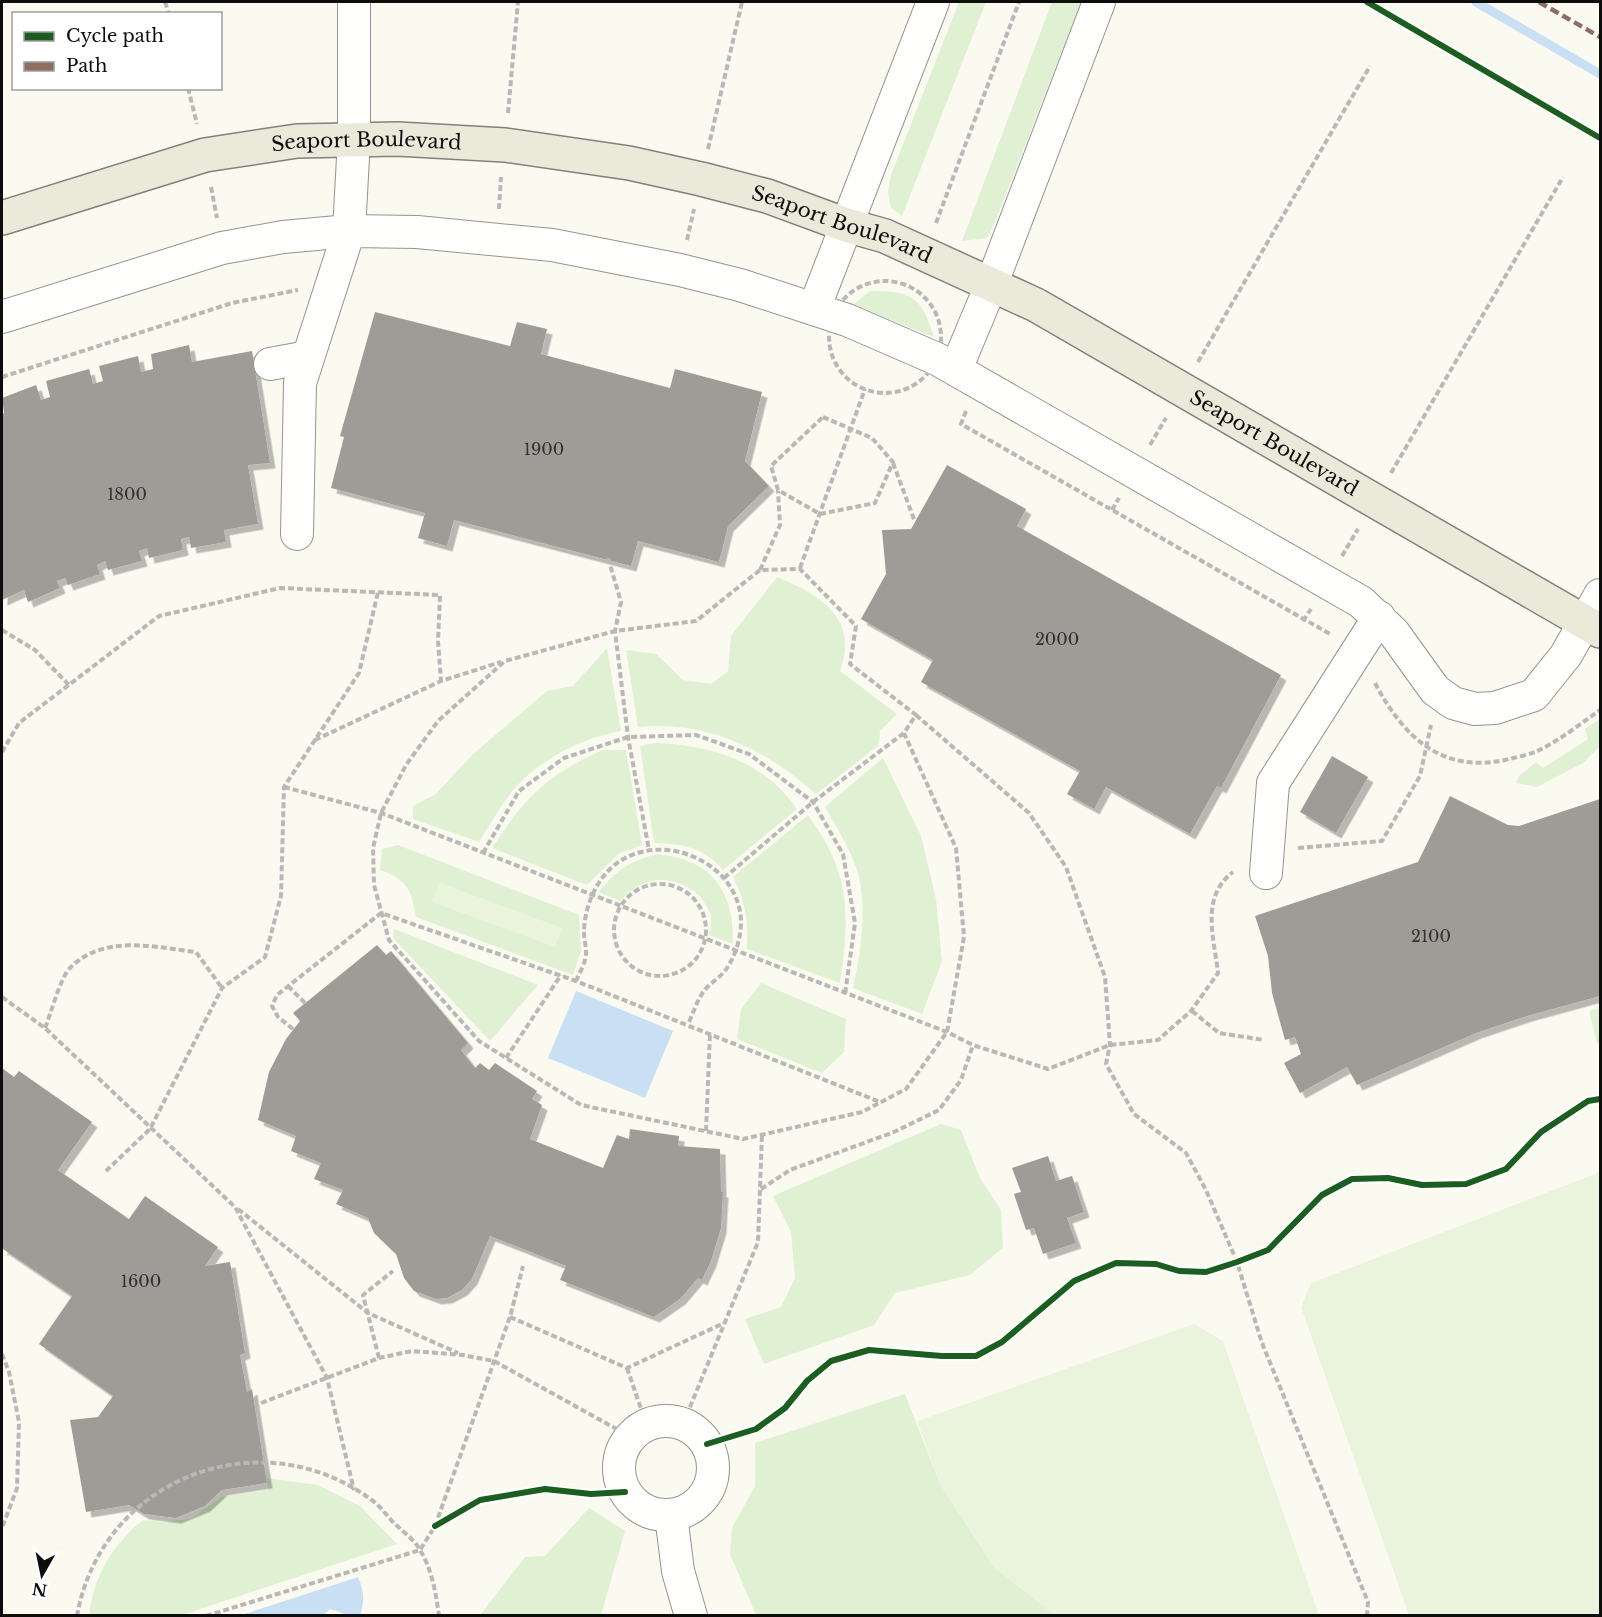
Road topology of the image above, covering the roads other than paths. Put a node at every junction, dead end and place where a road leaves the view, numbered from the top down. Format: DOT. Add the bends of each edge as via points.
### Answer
graph roads {
  1 [pos="354,2"];
  2 [pos="933,2"];
  3 [pos="1099,2"];
  4 [pos="354,139"];
  5 [pos="2,218"];
  6 [pos="846,225"];
  7 [pos="349,231"];
  8 [pos="992,283"];
  9 [pos="814,309"];
  10 [pos="2,317"];
  11 [pos="308,357"];
  12 [pos="270,364"];
  13 [pos="946,375"];
  14 [pos="297,534"];
  15 [pos="1595,616"];
  16 [pos="1379,617"];
  17 [pos="1266,873"];
  18 [pos="671,1515"];
  19 [pos="691,1616"];
  1 -- 4 [label="lane"];
  2 -- 6 [label="lane"];
  3 -- 8 [label="lane"];
  4 -- 5 [label="main road, Seaport Boulevard" via="297,141 205,155"];
  4 -- 6 [label="main road, Seaport Boulevard" via="504,145 629,163 767,196"];
  4 -- 7 [label="lane"];
  6 -- 8 [label="main road, Seaport Boulevard" via="885,236"];
  6 -- 9 [label="lane"];
  7 -- 9 [label="lane" via="417,232 552,245 680,270"];
  7 -- 10 [label="lane" via="222,248"];
  7 -- 11 [label="lane"];
  8 -- 13 [label="lane"];
  8 -- 15 [label="main road, Seaport Boulevard" via="1375,500"];
  9 -- 13 [label="lane" via="873,330"];
  11 -- 12 [label="lane"];
  11 -- 14 [label="lane" via="300,382"];
  13 -- 16 [label="lane" via="1135,472 1361,602"];
  15 -- 16 [label="lane" via="1534,695 1496,708 1475,709 1453,703 1435,690"];
  16 -- 17 [label="lane" via="1273,783"];
  18 -- 18 [label="lane" via="699,1502 713,1474 707,1444 697,1432 668,1421 639,1431 621,1455 619,1470 625,1492 641,1509"];
  18 -- 19 [label="lane" via="678,1571"];
}
